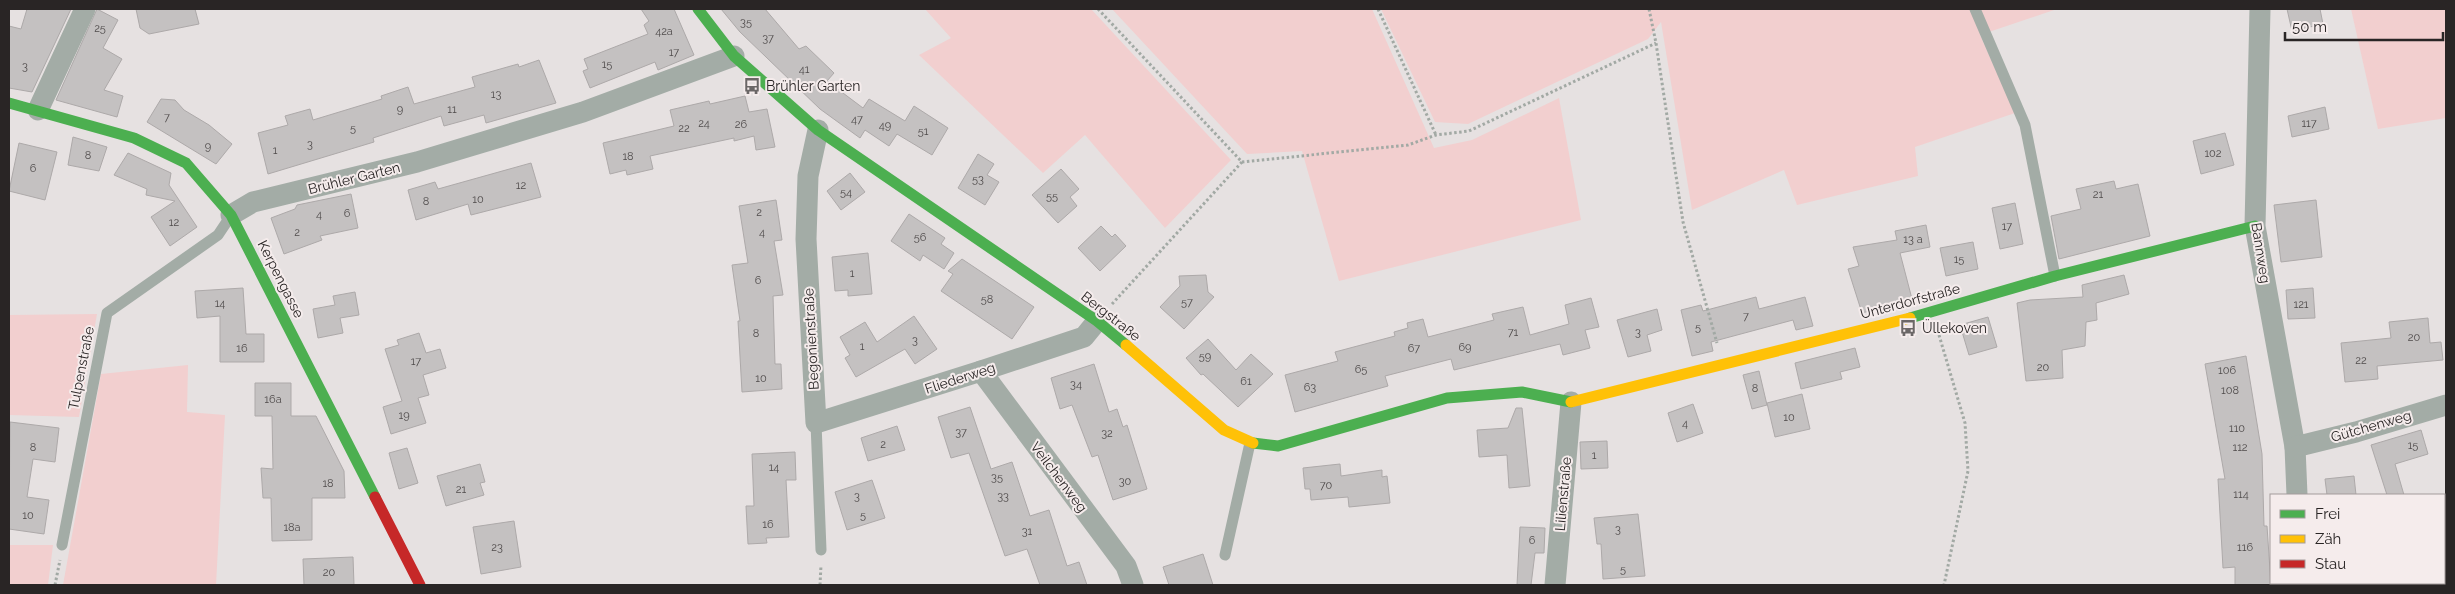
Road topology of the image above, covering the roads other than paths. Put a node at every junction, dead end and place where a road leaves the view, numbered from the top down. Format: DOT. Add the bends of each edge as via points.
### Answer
graph roads {
  1 [pos="85,9"];
  2 [pos="698,9"];
  3 [pos="1975,9"];
  4 [pos="2260,9"];
  5 [pos="734,56"];
  6 [pos="9,103"];
  7 [pos="38,110"];
  8 [pos="818,130"];
  9 [pos="231,215"];
  10 [pos="2255,226"];
  11 [pos="2055,276"];
  12 [pos="1097,322"];
  13 [pos="981,371"];
  14 [pos="1571,402"];
  15 [pos="2446,405"];
  16 [pos="816,423"];
  17 [pos="1250,443"];
  18 [pos="2295,447"];
  19 [pos="2296,494"];
  20 [pos="62,545"];
  21 [pos="821,550"];
  22 [pos="1225,555"];
  23 [pos="420,585"];
  24 [pos="1133,585"];
  25 [pos="1555,585"];
  1 -- 7 [label="street"];
  2 -- 5 [label="street, Bergstraße"];
  3 -- 11 [label="lane" via="2025,125"];
  4 -- 10 [label="street, Bannweg"];
  5 -- 8 [label="street, Bergstraße"];
  5 -- 9 [label="street, Brühler Garten" via="583,112 418,162 253,202"];
  6 -- 7 [label="street, Kerpengasse"];
  7 -- 9 [label="street, Kerpengasse" via="134,138 186,163"];
  8 -- 12 [label="street, Bergstraße"];
  8 -- 16 [label="street, Begonienstraße" via="808,176 806,239"];
  9 -- 20 [label="lane, Tulpenstraße" via="218,235 106,313"];
  9 -- 23 [label="street, Kerpengasse"];
  10 -- 11 [label="street, Unterdorfstraße"];
  10 -- 18 [label="street, Bannweg"];
  11 -- 14 [label="street, Unterdorfstraße" via="1932,312"];
  12 -- 13 [label="street, Fliederweg" via="1084,336"];
  12 -- 17 [label="street, Bergstraße" via="1224,430"];
  13 -- 16 [label="street, Fliederweg"];
  13 -- 24 [label="street, Veilchenweg" via="1126,566"];
  14 -- 17 [label="street, Bergstraße" via="1522,392 1446,398 1278,446"];
  14 -- 25 [label="street, Lilienstraße"];
  15 -- 18 [label="street, Gütchenweg"];
  16 -- 21 [label="lane, Begonienstraße"];
  17 -- 22 [label="lane"];
  18 -- 19 [label="street, Bannweg"];
}
